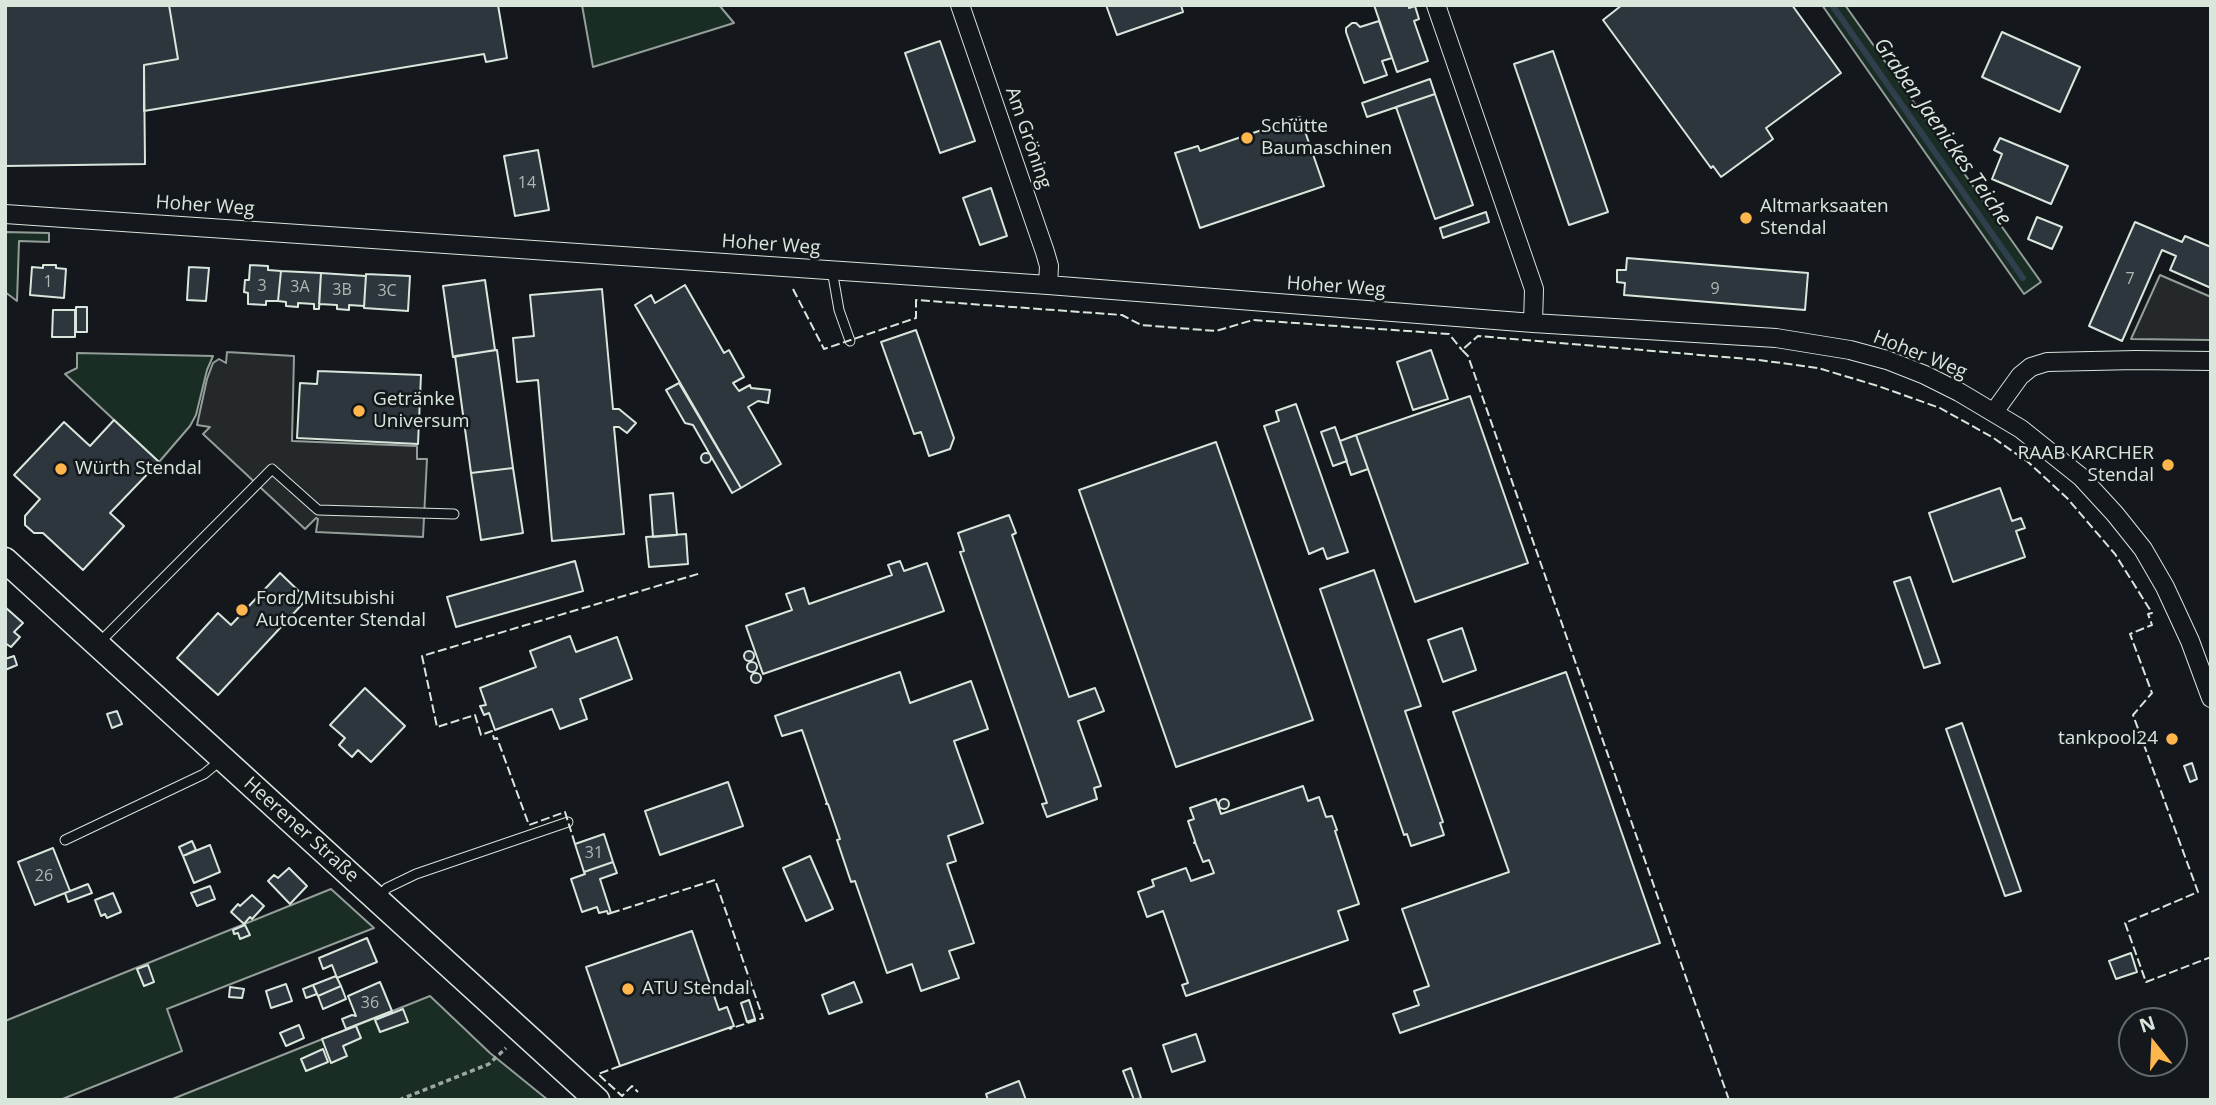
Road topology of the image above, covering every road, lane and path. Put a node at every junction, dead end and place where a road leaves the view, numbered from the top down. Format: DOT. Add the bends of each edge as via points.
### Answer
graph roads {
  1 [pos="960,5"];
  2 [pos="1436,5"];
  3 [pos="5,214"];
  4 [pos="832,270"];
  5 [pos="1048,285"];
  6 [pos="1533,323"];
  7 [pos="850,341"];
  8 [pos="2211,361"];
  9 [pos="1994,412"];
  10 [pos="454,514"];
  11 [pos="5,560"];
  12 [pos="97,645"];
  13 [pos="2211,698"];
  14 [pos="222,759"];
  15 [pos="568,822"];
  16 [pos="65,840"];
  17 [pos="377,899"];
  18 [pos="522,1030"];
  19 [pos="399,1100"];
  20 [pos="597,1100"];
  1 -- 5 [label="street, Am Gröning" via="1045,252"];
  2 -- 6 [label="street" via="1534,289"];
  3 -- 4 [label="street, Hoher Weg"];
  4 -- 5 [label="street, Hoher Weg"];
  4 -- 7 [label="lane"];
  5 -- 6 [label="street, Hoher Weg"];
  6 -- 9 [label="street, Hoher Weg" via="1815,343 1887,360"];
  8 -- 9 [label="street" via="2047,362 2020,376"];
  9 -- 13 [label="street, Hoher Weg" via="2081,477 2143,549 2165,587"];
  10 -- 12 [label="lane" via="318,510 272,470"];
  11 -- 12 [label="main road, Heerener Straße"];
  12 -- 14 [label="main road, Heerener Straße"];
  14 -- 16 [label="lane" via="204,774"];
  14 -- 17 [label="main road, Heerener Straße"];
  15 -- 17 [label="lane" via="416,874 387,888"];
  17 -- 18 [label="main road, Heerener Straße"];
  18 -- 19 [label="path" via="489,1064"];
  18 -- 20 [label="main road, Heerener Straße"];
}
